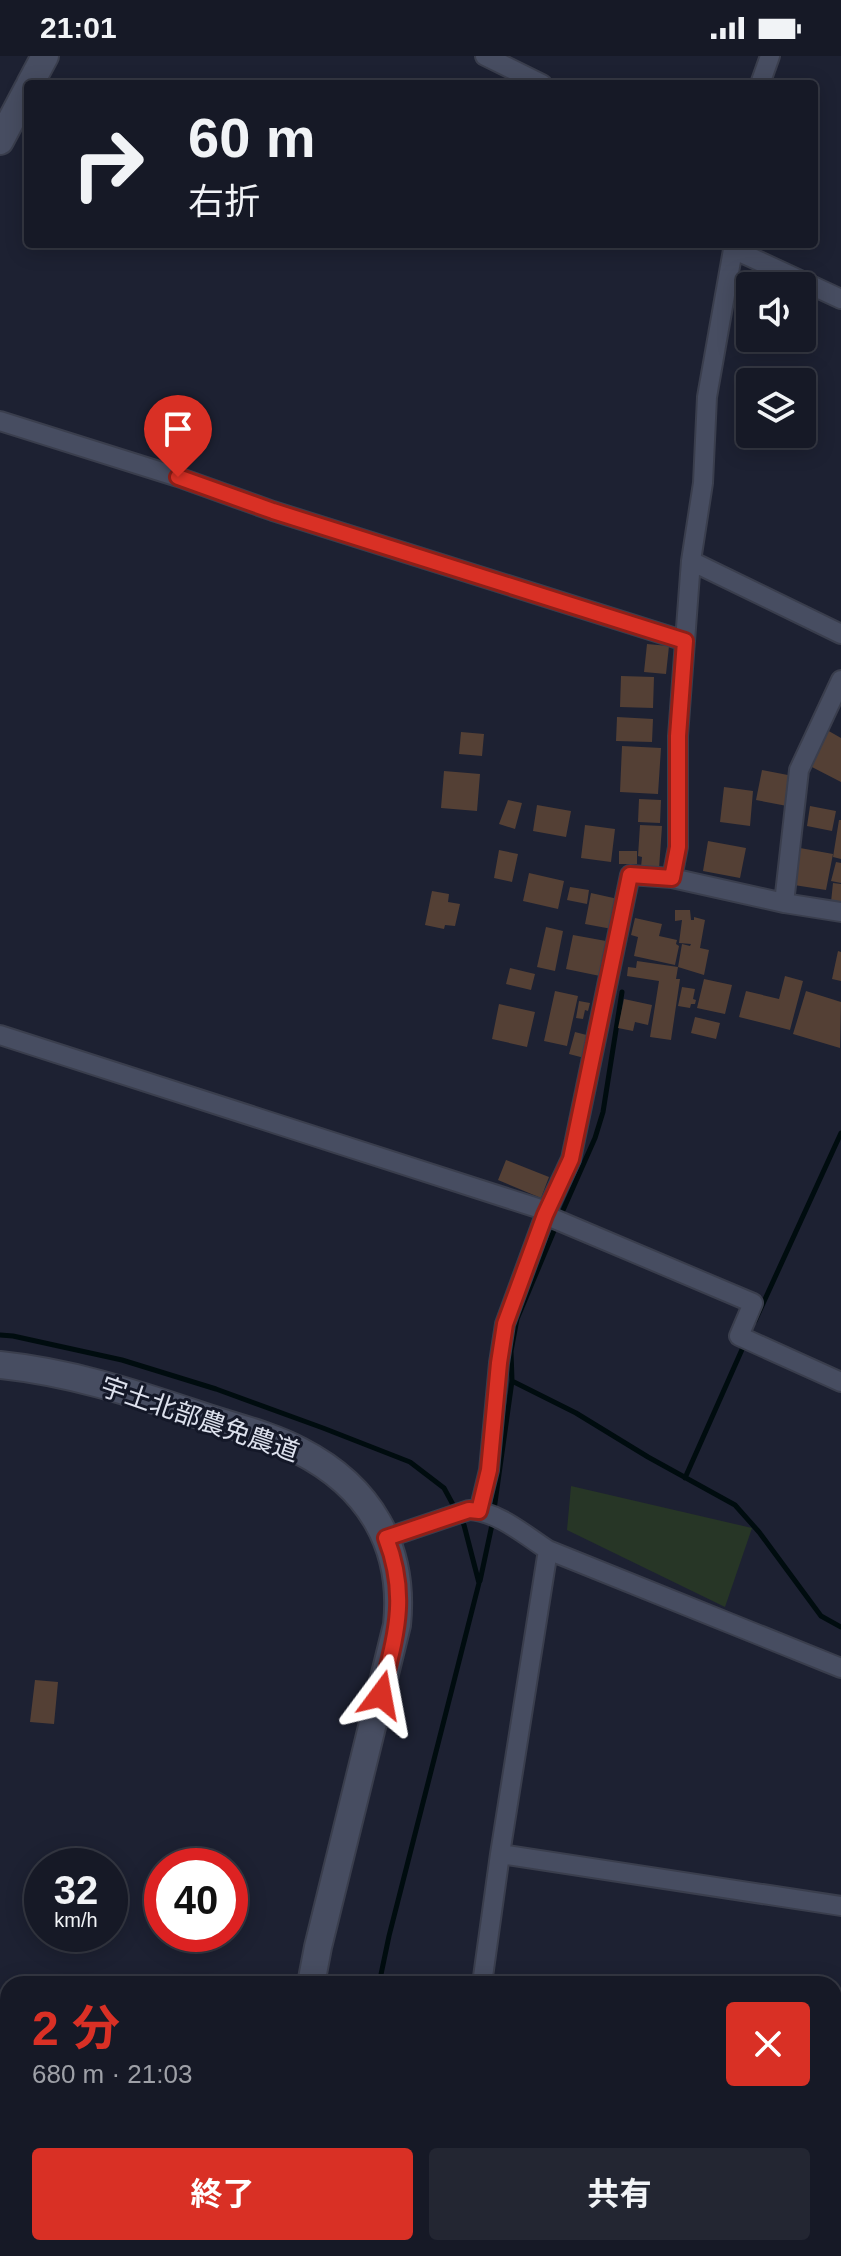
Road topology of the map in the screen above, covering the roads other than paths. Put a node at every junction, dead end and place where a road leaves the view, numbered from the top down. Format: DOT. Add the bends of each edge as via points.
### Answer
graph roads {
  1 [pos="45,56"];
  2 [pos="485,56"];
  3 [pos="770,56"];
  4 [pos="32,80"];
  5 [pos="534,80"];
  6 [pos="761,80"];
  7 [pos="24,95"];
  8 [pos="0,141"];
  9 [pos="734,248"];
  10 [pos="736,248"];
  11 [pos="841,299"];
  12 [pos="0,421"];
  13 [pos="691,561"];
  14 [pos="841,634"];
  15 [pos="685,641"];
  16 [pos="841,680"];
  17 [pos="672,878"];
  18 [pos="784,903"];
  19 [pos="841,912"];
  20 [pos="0,1035"];
  21 [pos="546,1213"];
  22 [pos="0,1365"];
  23 [pos="841,1382"];
  24 [pos="479,1511"];
  25 [pos="386,1538"];
  26 [pos="548,1550"];
  27 [pos="841,1668"];
  28 [pos="500,1854"];
  29 [pos="841,1906"];
  30 [pos="313,1976"];
  31 [pos="483,1976"];
  1 -- 4 [label="street"];
  2 -- 5 [label="street"];
  3 -- 6 [label="street"];
  7 -- 8 [label="street"];
  9 -- 13 [label="street" via="707,397 703,483"];
  10 -- 11 [label="street"];
  12 -- 15 [label="street"];
  13 -- 14 [label="street"];
  13 -- 15 [label="street"];
  15 -- 17 [label="street" via="678,847"];
  16 -- 18 [label="street" via="799,770"];
  17 -- 18 [label="street"];
  17 -- 21 [label="street" via="630,875 571,1159"];
  18 -- 19 [label="street"];
  20 -- 21 [label="street"];
  21 -- 23 [label="street" via="753,1303 739,1336"];
  21 -- 24 [label="street" via="505,1324 489,1470"];
  22 -- 25 [label="street, 宇土北部農免農道" via="124,1389 299,1451 356,1492"];
  24 -- 25 [label="street"];
  24 -- 26 [label="street"];
  25 -- 30 [label="street, 宇土北部農免農道" via="398,1583 397,1625"];
  26 -- 27 [label="street"];
  26 -- 28 [label="street"];
  28 -- 29 [label="street"];
  28 -- 31 [label="street"];
}
